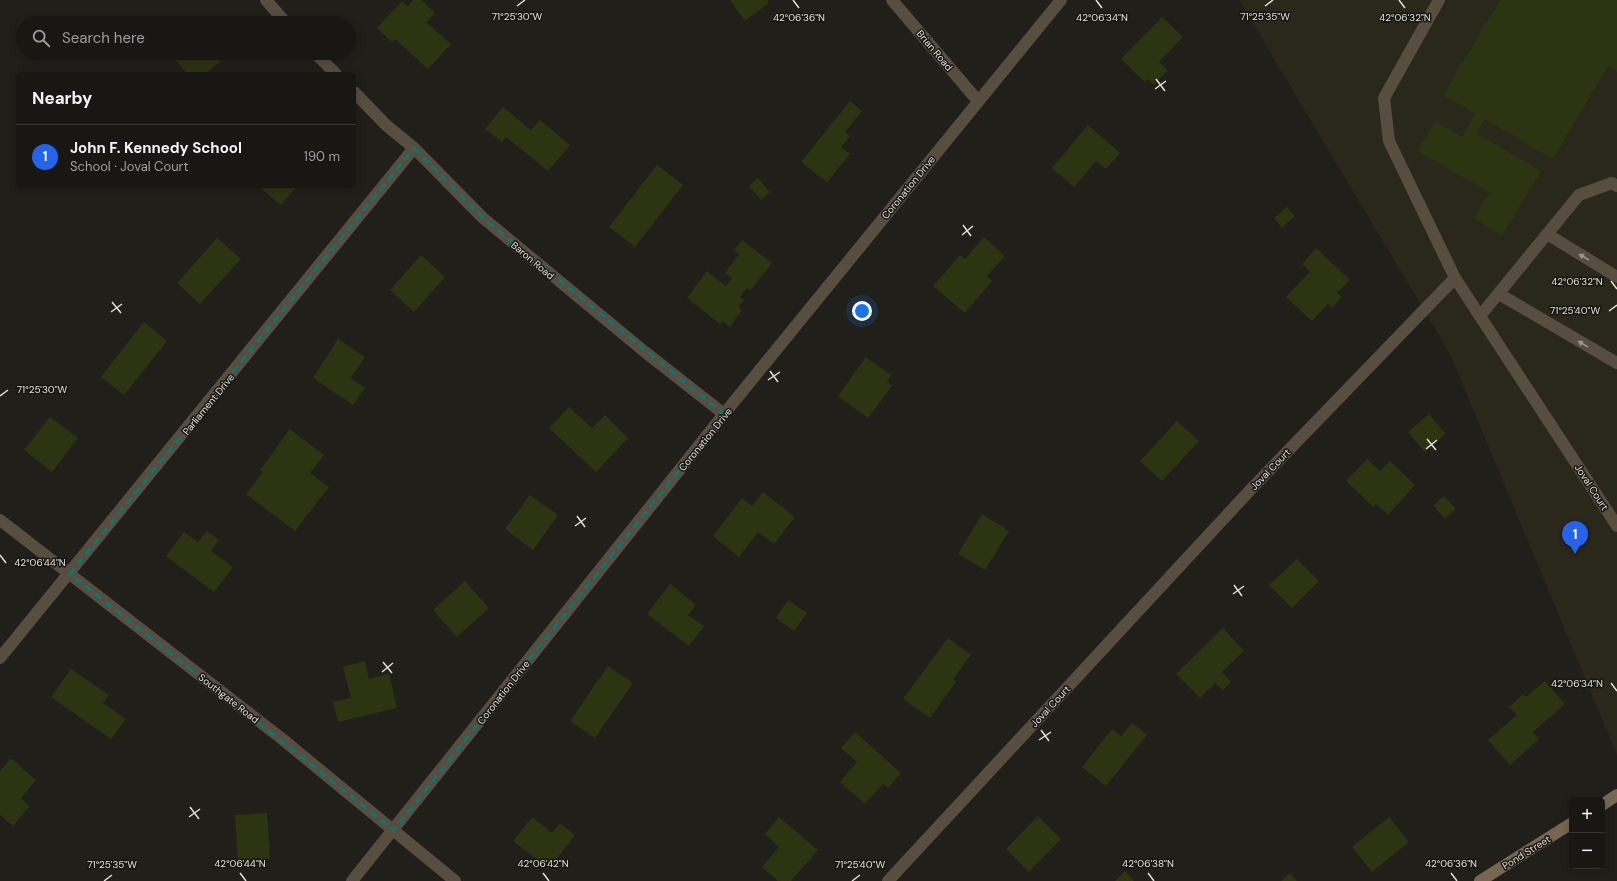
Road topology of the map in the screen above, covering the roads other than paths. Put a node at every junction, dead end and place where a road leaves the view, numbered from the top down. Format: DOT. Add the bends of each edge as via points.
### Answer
graph roads {
  1 [pos="266,0"];
  2 [pos="892,0"];
  3 [pos="1061,0"];
  4 [pos="1439,0"];
  5 [pos="280,16"];
  6 [pos="322,60"];
  7 [pos="334,72"];
  8 [pos="356,94"];
  9 [pos="978,101"];
  10 [pos="414,148"];
  11 [pos="1617,186"];
  12 [pos="1547,234"];
  13 [pos="1617,277"];
  14 [pos="1455,278"];
  15 [pos="1499,294"];
  16 [pos="1480,316"];
  17 [pos="1617,364"];
  18 [pos="724,414"];
  19 [pos="0,520"];
  20 [pos="1617,526"];
  21 [pos="70,574"];
  22 [pos="0,658"];
  23 [pos="1617,795"];
  24 [pos="1605,803"];
  25 [pos="1569,826"];
  26 [pos="394,830"];
  27 [pos="352,881"];
  28 [pos="455,881"];
  29 [pos="888,881"];
  30 [pos="1480,881"];
  1 -- 5 [label="street"];
  2 -- 9 [label="street, Brian Road"];
  3 -- 9 [label="street, Coronation Drive"];
  4 -- 14 [label="street" via="1384,98 1389,141"];
  6 -- 7 [label="street"];
  8 -- 10 [label="street, Baron Road" via="386,125"];
  9 -- 18 [label="street, Coronation Drive"];
  10 -- 18 [label="street, Baron Road" via="483,218"];
  10 -- 21 [label="street, Parliament Drive"];
  11 -- 12 [label="street" via="1612,183 1579,195"];
  13 -- 12 [label="street, one-way"];
  12 -- 15 [label="street"];
  14 -- 16 [label="street, Joval Court"];
  14 -- 29 [label="street, Joval Court" via="1253,487"];
  15 -- 16 [label="street"];
  17 -- 15 [label="street, one-way"];
  16 -- 20 [label="street, Joval Court"];
  18 -- 26 [label="street, Coronation Drive"];
  19 -- 21 [label="street, Southgate Road"];
  21 -- 22 [label="street, Parliament Drive"];
  21 -- 26 [label="street, Southgate Road" via="281,738"];
  23 -- 24 [label="main road"];
  25 -- 30 [label="main road, Pond Street"];
  26 -- 27 [label="street, Coronation Drive"];
  26 -- 28 [label="street, Southgate Road"];
}
